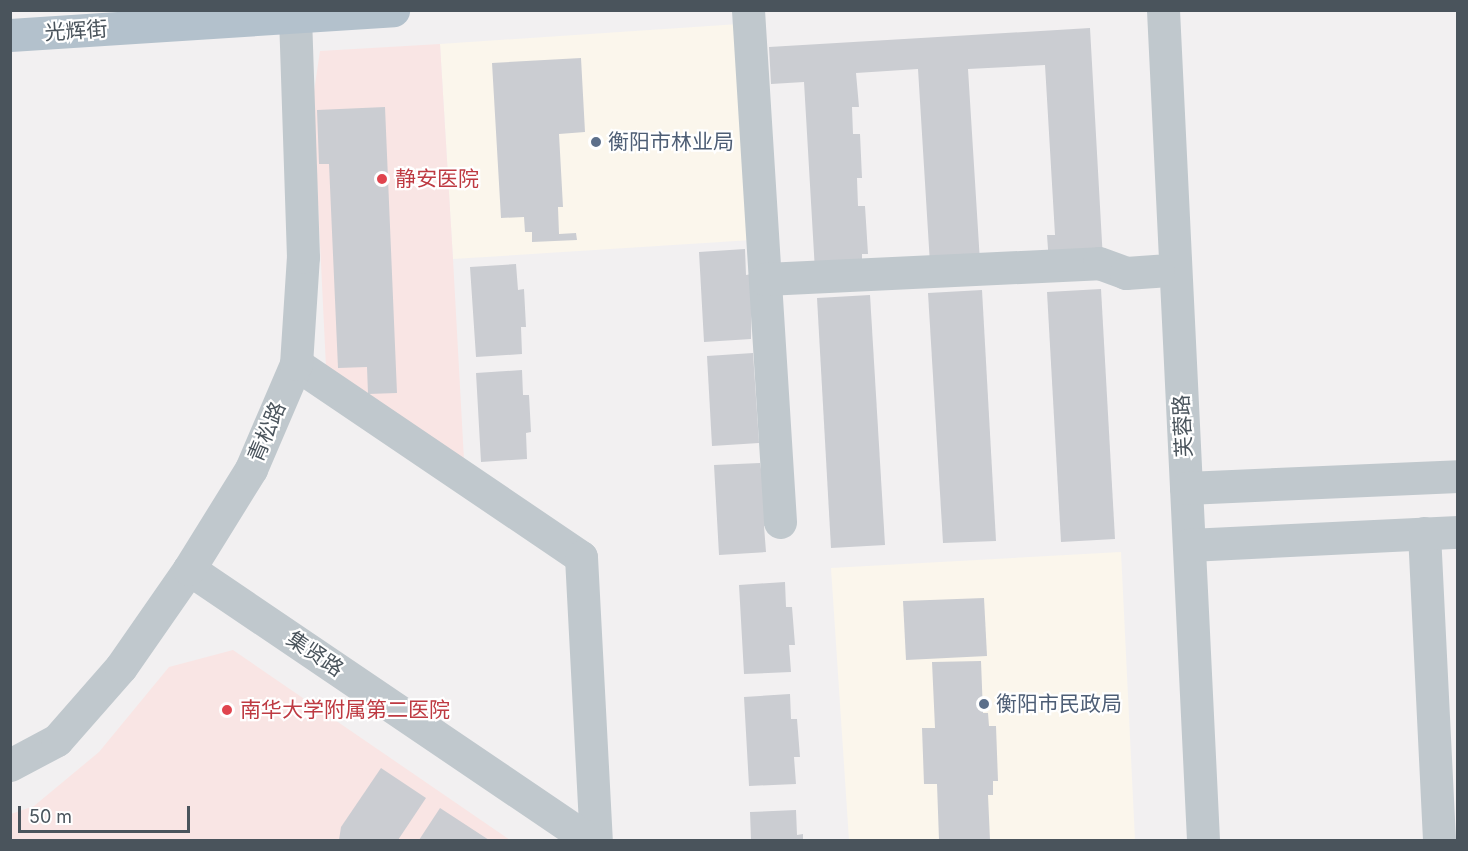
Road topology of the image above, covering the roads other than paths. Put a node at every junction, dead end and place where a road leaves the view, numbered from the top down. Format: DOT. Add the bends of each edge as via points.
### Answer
graph roads {
  1 [pos="165,10"];
  2 [pos="393,10"];
  3 [pos="748,10"];
  4 [pos="1145,10"];
  5 [pos="1163,10"];
  6 [pos="296,14"];
  7 [pos="10,20"];
  8 [pos="10,35"];
  9 [pos="1158,271"];
  10 [pos="765,279"];
  11 [pos="296,364"];
  12 [pos="1458,476"];
  13 [pos="1186,488"];
  14 [pos="780,522"];
  15 [pos="1458,532"];
  16 [pos="1424,533"];
  17 [pos="1189,545"];
  18 [pos="185,576"];
  19 [pos="10,765"];
  20 [pos="557,840"];
  21 [pos="589,840"];
  22 [pos="596,840"];
  23 [pos="1184,840"];
  24 [pos="1203,840"];
  25 [pos="1439,840"];
  1 -- 7 [label="main road, 光辉街"];
  2 -- 6 [label="main road, 光辉街"];
  3 -- 10 [label="street"];
  4 -- 9 [label="street, 芙蓉路"];
  5 -- 13 [label="street, 芙蓉路"];
  6 -- 8 [label="main road, 光辉街"];
  6 -- 11 [label="street, 青松路" via="303,256"];
  9 -- 10 [label="street" via="1125,273 1098,263"];
  9 -- 23 [label="street, 芙蓉路"];
  10 -- 14 [label="street"];
  11 -- 18 [label="street, 青松路" via="250,470"];
  11 -- 22 [label="street" via="580,556"];
  12 -- 13 [label="street"];
  13 -- 17 [label="street, 芙蓉路"];
  15 -- 16 [label="street"];
  16 -- 17 [label="street"];
  16 -- 25 [label="street"];
  17 -- 24 [label="street, 芙蓉路"];
  18 -- 19 [label="street, 青松路" via="121,667 57,740"];
  18 -- 20 [label="street, 集贤路"];
  18 -- 21 [label="street, 集贤路"];
}
